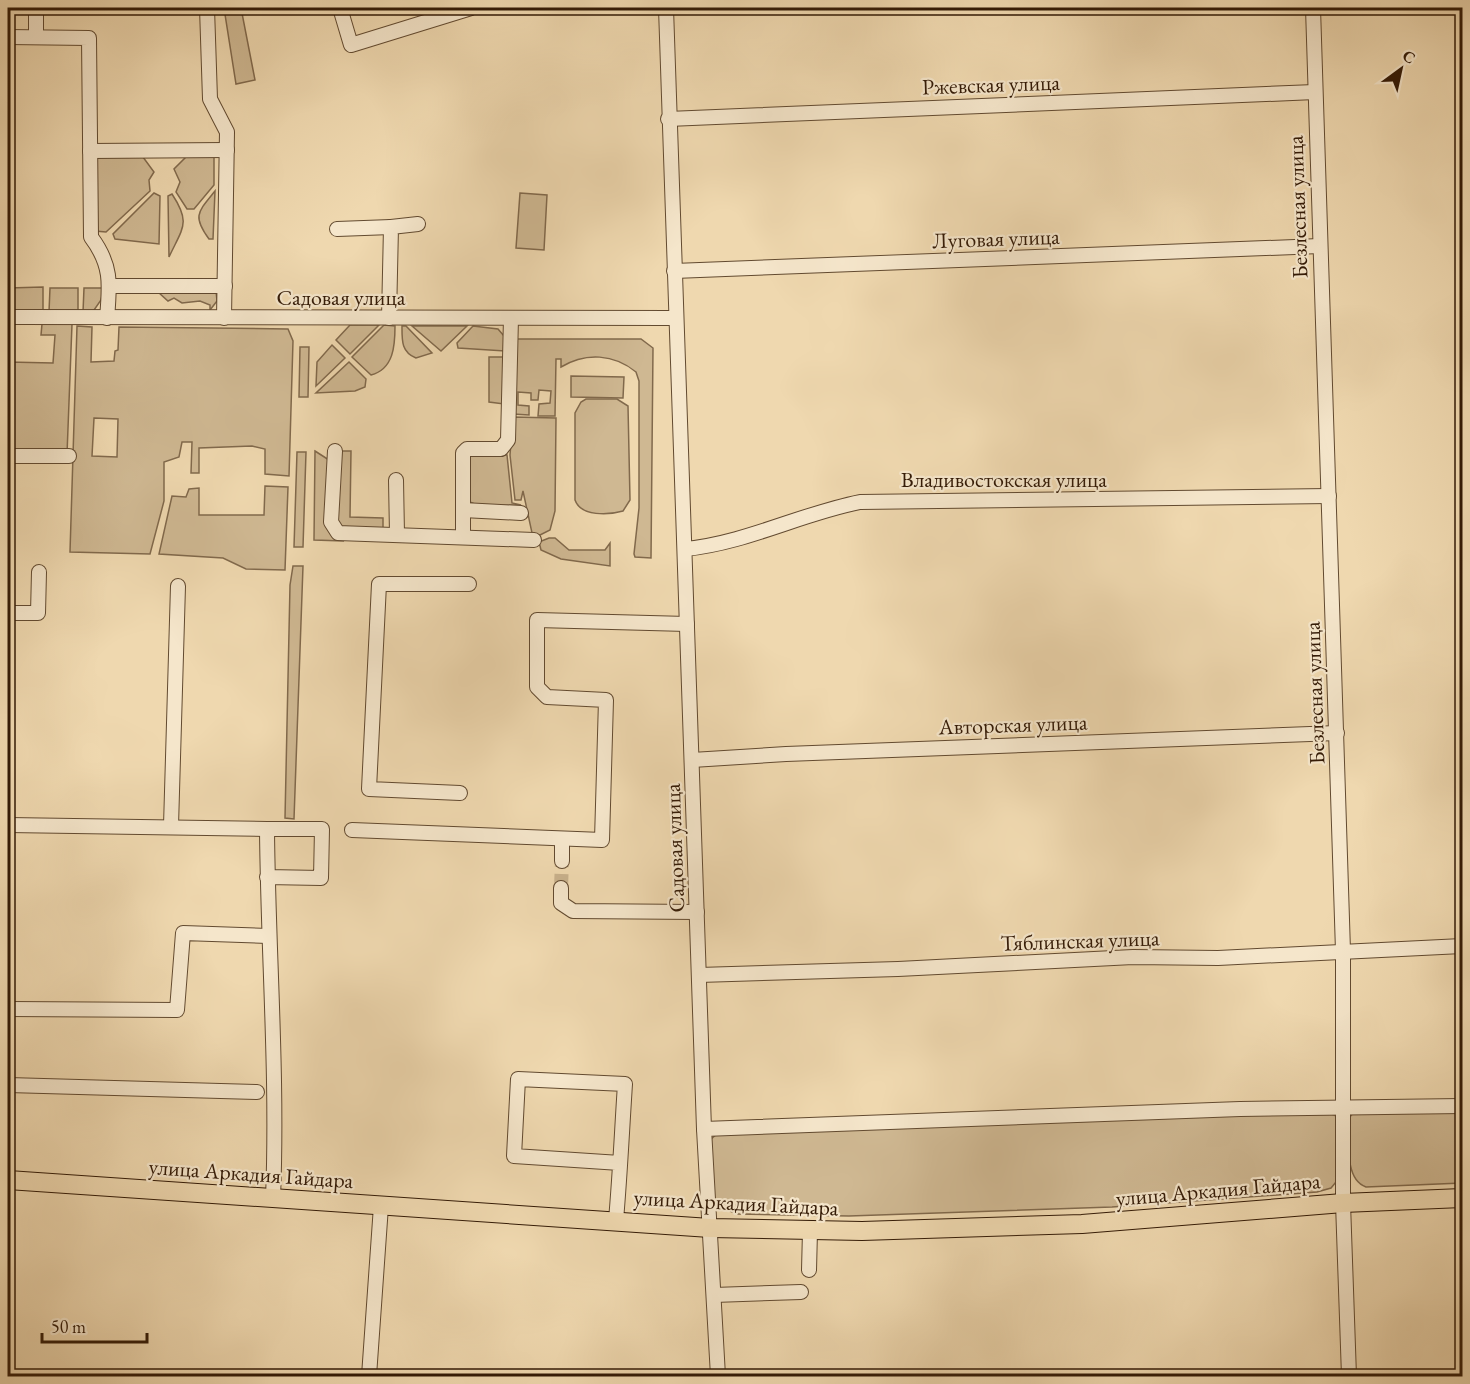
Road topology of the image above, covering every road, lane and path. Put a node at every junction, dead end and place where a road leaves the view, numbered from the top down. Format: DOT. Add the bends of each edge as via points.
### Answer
graph roads {
  1 [pos="36,8"];
  2 [pos="207,8"];
  3 [pos="340,8"];
  4 [pos="471,8"];
  5 [pos="666,8"];
  6 [pos="1312,8"];
  7 [pos="36,36"];
  8 [pos="8,37"];
  9 [pos="1315,92"];
  10 [pos="668,119"];
  11 [pos="227,150"];
  12 [pos="90,151"];
  13 [pos="418,224"];
  14 [pos="390,227"];
  15 [pos="337,229"];
  16 [pos="1320,246"];
  17 [pos="674,271"];
  18 [pos="110,286"];
  19 [pos="225,286"];
  20 [pos="8,317"];
  21 [pos="107,318"];
  22 [pos="224,318"];
  23 [pos="389,318"];
  24 [pos="511,318"];
  25 [pos="675,318"];
  26 [pos="335,451"];
  27 [pos="8,456"];
  28 [pos="69,456"];
  29 [pos="396,480"];
  30 [pos="1329,496"];
  31 [pos="463,510"];
  32 [pos="521,513"];
  33 [pos="397,534"];
  34 [pos="463,536"];
  35 [pos="534,540"];
  36 [pos="685,549"];
  37 [pos="39,572"];
  38 [pos="469,584"];
  39 [pos="178,586"];
  40 [pos="8,613"];
  41 [pos="687,624"];
  42 [pos="1337,733"];
  43 [pos="692,760"];
  44 [pos="460,793"];
  45 [pos="8,825"];
  46 [pos="171,826"];
  47 [pos="267,829"];
  48 [pos="352,830"];
  49 [pos="562,838"];
  50 [pos="562,861"];
  51 [pos="267,877"];
  52 [pos="561,888"];
  53 [pos="696,912"];
  54 [pos="268,936"];
  55 [pos="1462,946"];
  56 [pos="1343,951"];
  57 [pos="699,975"];
  58 [pos="8,1009"];
  59 [pos="8,1085"];
  60 [pos="257,1092"];
  61 [pos="1462,1106"];
  62 [pos="1343,1107"];
  63 [pos="704,1129"];
  64 [pos="620,1163"];
  65 [pos="8,1180"];
  66 [pos="273,1198"];
  67 [pos="1462,1198"];
  68 [pos="1343,1203"];
  69 [pos="381,1206"];
  70 [pos="616,1220"];
  71 [pos="710,1228"];
  72 [pos="810,1231"];
  73 [pos="809,1270"];
  74 [pos="801,1292"];
  75 [pos="714,1295"];
  76 [pos="369,1377"];
  77 [pos="718,1377"];
  78 [pos="1349,1377"];
  1 -- 7 [label="street"];
  2 -- 11 [label="street" via="210,99 228,132"];
  3 -- 4 [label="street" via="351,45"];
  5 -- 10 [label="street, Садовая улица"];
  6 -- 9 [label="street, Безлесная улица"];
  7 -- 8 [label="street"];
  7 -- 12 [label="street" via="89,38"];
  9 -- 10 [label="street, Ржевская улица"];
  9 -- 16 [label="street, Безлесная улица"];
  10 -- 17 [label="street, Садовая улица"];
  11 -- 12 [label="street"];
  11 -- 19 [label="street"];
  12 -- 18 [label="street" via="91,237 102,251"];
  13 -- 14 [label="street"];
  14 -- 15 [label="street"];
  14 -- 23 [label="street"];
  16 -- 17 [label="street, Луговая улица"];
  16 -- 30 [label="street, Безлесная улица"];
  17 -- 25 [label="street, Садовая улица"];
  18 -- 19 [label="street"];
  18 -- 21 [label="street"];
  19 -- 22 [label="street"];
  20 -- 21 [label="street, Садовая улица"];
  21 -- 22 [label="street, Садовая улица"];
  22 -- 23 [label="street, Садовая улица"];
  23 -- 24 [label="street, Садовая улица"];
  24 -- 25 [label="street, Садовая улица"];
  24 -- 31 [label="street" via="508,440 501,449 464,451"];
  25 -- 36 [label="street, Садовая улица"];
  26 -- 33 [label="street" via="333,529 344,535"];
  27 -- 28 [label="street"];
  29 -- 33 [label="street"];
  30 -- 36 [label="street, Владивостокская улица" via="860,502 802,516 726,543"];
  30 -- 42 [label="street, Безлесная улица"];
  31 -- 32 [label="street"];
  31 -- 34 [label="street"];
  33 -- 34 [label="street"];
  34 -- 35 [label="street"];
  36 -- 41 [label="street, Садовая улица"];
  37 -- 40 [label="street" via="38,613"];
  38 -- 44 [label="street" via="379,584 369,789"];
  39 -- 46 [label="street"];
  41 -- 43 [label="street, Садовая улица"];
  41 -- 49 [label="street" via="537,620 537,687 548,697 606,700 602,840"];
  42 -- 43 [label="street, Авторская улица"];
  42 -- 56 [label="street, Безлесная улица"];
  43 -- 53 [label="street, Садовая улица"];
  45 -- 46 [label="street"];
  46 -- 47 [label="street"];
  47 -- 51 [label="street"];
  47 -- 51 [label="street" via="322,829 321,878"];
  48 -- 49 [label="street"];
  49 -- 50 [label="street"];
  51 -- 54 [label="street"];
  52 -- 53 [label="street" via="561,903 573,911"];
  53 -- 57 [label="street, Садовая улица"];
  54 -- 58 [label="street" via="183,933 177,1010"];
  54 -- 66 [label="street" via="276,1132"];
  55 -- 56 [label="street, Тяблинская улица"];
  56 -- 57 [label="street, Тяблинская улица"];
  56 -- 62 [label="street, Безлесная улица"];
  57 -- 63 [label="street, Садовая улица"];
  59 -- 60 [label="street"];
  61 -- 62 [label="street"];
  62 -- 63 [label="street"];
  62 -- 68 [label="street, Безлесная улица"];
  63 -- 71 [label="street, Садовая улица"];
  64 -- 64 [label="street" via="625,1083 518,1079 514,1156"];
  64 -- 70 [label="street"];
  65 -- 66 [label="main road, улица Аркадия Гайдара"];
  66 -- 69 [label="main road, улица Аркадия Гайдара"];
  67 -- 68 [label="main road, улица Аркадия Гайдара"];
  68 -- 72 [label="main road, улица Аркадия Гайдара" via="1094,1224"];
  68 -- 78 [label="street, Безлесная улица"];
  69 -- 70 [label="main road, улица Аркадия Гайдара"];
  69 -- 76 [label="street"];
  70 -- 71 [label="main road, улица Аркадия Гайдара"];
  71 -- 72 [label="main road, улица Аркадия Гайдара"];
  71 -- 75 [label="street, Садовая улица"];
  72 -- 73 [label="street"];
  74 -- 75 [label="street"];
  75 -- 77 [label="street, Садовая улица"];
}
